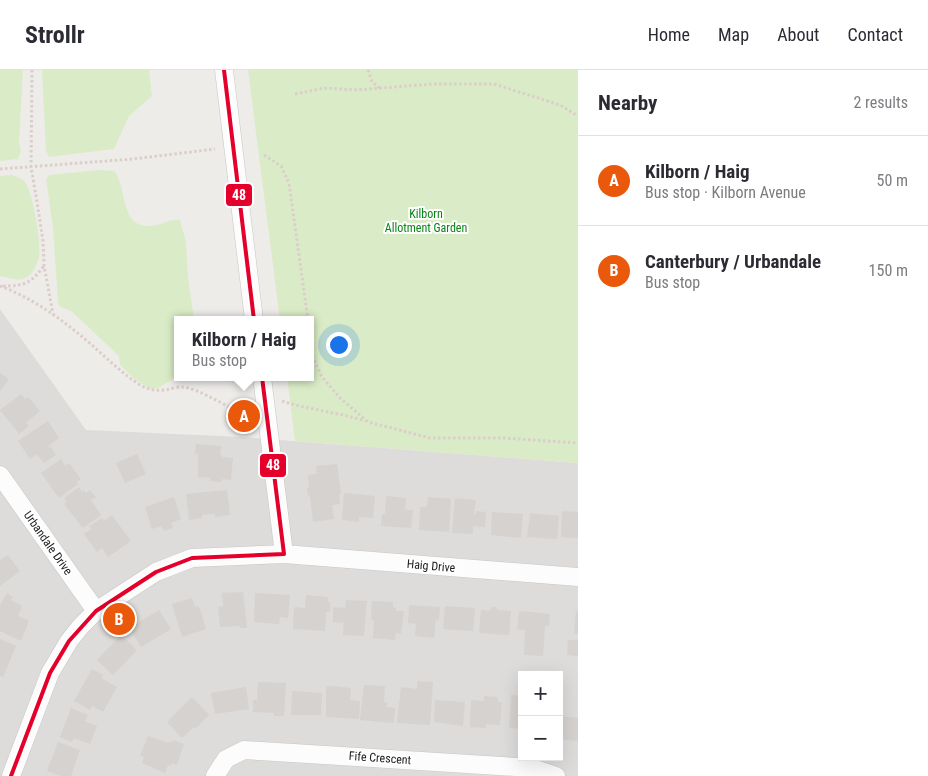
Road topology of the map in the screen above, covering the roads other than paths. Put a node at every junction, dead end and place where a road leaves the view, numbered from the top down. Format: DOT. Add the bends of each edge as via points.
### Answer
graph roads {
  1 [pos="224,70"];
  2 [pos="254,316"];
  3 [pos="262,381"];
  4 [pos="0,475"];
  5 [pos="284,554"];
  6 [pos="578,578"];
  7 [pos="96,610"];
  8 [pos="11,776"];
  9 [pos="216,776"];
  10 [pos="556,776"];
  1 -- 2 [label="street"];
  3 -- 5 [label="street"];
  4 -- 7 [label="street, Urbandale Drive"];
  5 -- 6 [label="street, Haig Drive"];
  5 -- 7 [label="street, Haig Drive" via="192,558 156,572"];
  7 -- 8 [label="street, Haig Drive" via="69,641 50,673"];
  9 -- 10 [label="street, Fife Crescent" via="226,759 244,750 532,768"];
}
